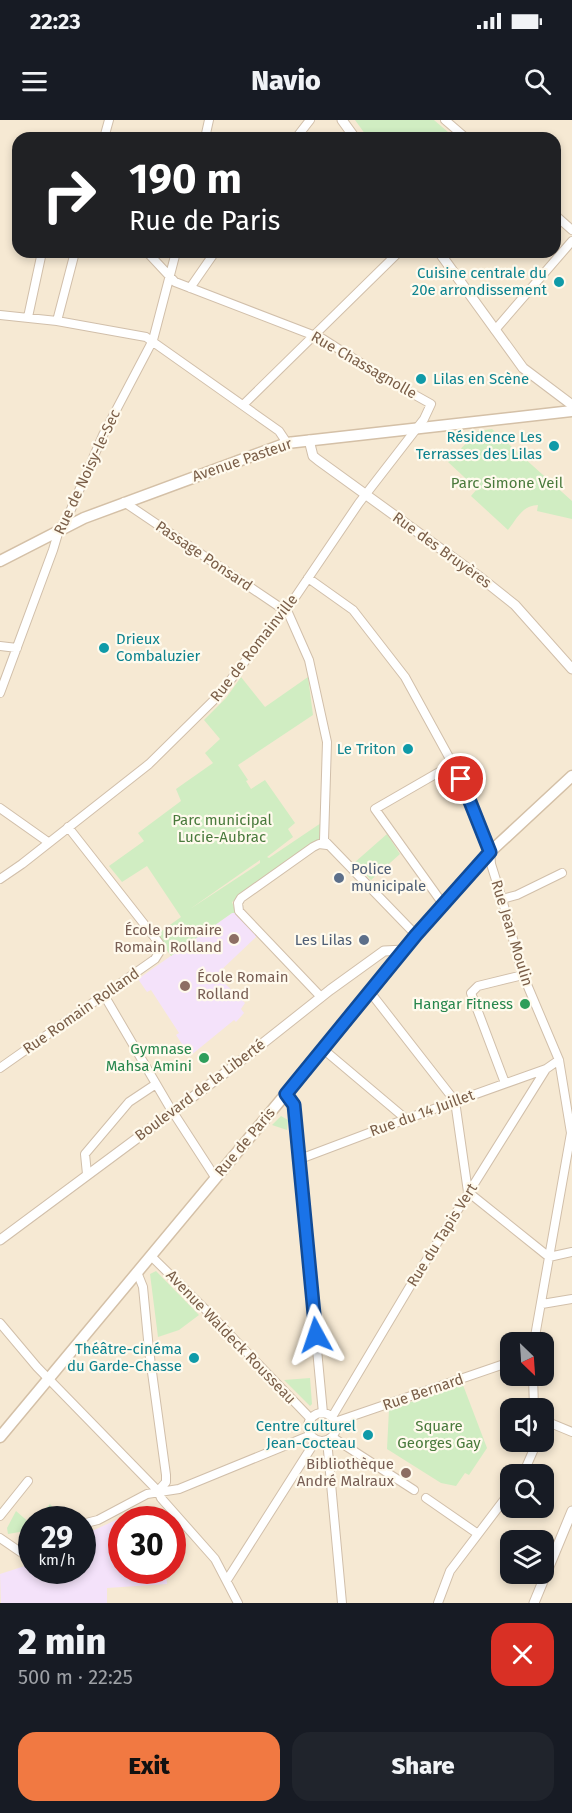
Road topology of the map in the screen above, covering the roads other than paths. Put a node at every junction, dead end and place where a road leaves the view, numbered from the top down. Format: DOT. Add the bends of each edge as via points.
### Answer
graph roads {
  1 [pos="310,120"];
  2 [pos="342,120"];
  3 [pos="445,120"];
  4 [pos="301,132"];
  5 [pos="351,132"];
  6 [pos="459,132"];
  7 [pos="572,241"];
  8 [pos="561,254"];
  9 [pos="41,258"];
  10 [pos="73,258"];
  11 [pos="153,258"];
  12 [pos="175,258"];
  13 [pos="211,258"];
  14 [pos="393,258"];
  15 [pos="442,258"];
  16 [pos="557,258"];
  17 [pos="170,277"];
  18 [pos="190,288"];
  19 [pos="0,315"];
  20 [pos="27,317"];
  21 [pos="57,321"];
  22 [pos="495,330"];
  23 [pos="315,335"];
  24 [pos="153,340"];
  25 [pos="243,405"];
  26 [pos="572,405"];
  27 [pos="572,411"];
  28 [pos="417,429"];
  29 [pos="309,440"];
  30 [pos="287,443"];
  31 [pos="365,495"];
  32 [pos="124,502"];
  33 [pos="58,530"];
  34 [pos="0,561"];
  35 [pos="308,578"];
  36 [pos="285,609"];
  37 [pos="0,646"];
  38 [pos="17,648"];
  39 [pos="572,669"];
  40 [pos="0,693"];
  41 [pos="453,764"];
  42 [pos="572,776"];
  43 [pos="0,808"];
  44 [pos="68,827"];
  45 [pos="48,842"];
  46 [pos="325,842"];
  47 [pos="490,852"];
  48 [pos="562,873"];
  49 [pos="0,879"];
  50 [pos="502,899"];
  51 [pos="443,904"];
  52 [pos="416,935"];
  53 [pos="404,950"];
  54 [pos="523,975"];
  55 [pos="370,992"];
  56 [pos="104,995"];
  57 [pos="321,997"];
  58 [pos="323,1049"];
  59 [pos="559,1060"];
  60 [pos="0,1068"];
  61 [pos="546,1069"];
  62 [pos="505,1083"];
  63 [pos="156,1084"];
  64 [pos="286,1094"];
  65 [pos="455,1101"];
  66 [pos="569,1104"];
  67 [pos="171,1111"];
  68 [pos="406,1119"];
  69 [pos="300,1159"];
  70 [pos="87,1174"];
  71 [pos="215,1178"];
  72 [pos="468,1192"];
  73 [pos="0,1240"];
  74 [pos="572,1252"];
  75 [pos="151,1256"];
  76 [pos="549,1257"];
  77 [pos="137,1272"];
  78 [pos="572,1299"];
  79 [pos="542,1304"];
  80 [pos="0,1323"];
  81 [pos="536,1332"];
  82 [pos="500,1365"];
  83 [pos="49,1379"];
  84 [pos="323,1413"];
  85 [pos="311,1419"];
  86 [pos="334,1420"];
  87 [pos="554,1425"];
  88 [pos="572,1432"];
  89 [pos="0,1437"];
  90 [pos="314,1437"];
  91 [pos="329,1439"];
  92 [pos="28,1482"];
  93 [pos="414,1490"];
  94 [pos="158,1491"];
  95 [pos="426,1498"];
  96 [pos="500,1505"];
  97 [pos="572,1511"];
  98 [pos="0,1516"];
  99 [pos="96,1520"];
  100 [pos="0,1532"];
  101 [pos="478,1534"];
  102 [pos="0,1538"];
  103 [pos="18,1550"];
  104 [pos="227,1580"];
  105 [pos="238,1603"];
  106 [pos="342,1603"];
  107 [pos="438,1603"];
  108 [pos="534,1603"];
  1 -- 4 [label="street"];
  2 -- 5 [label="street"];
  3 -- 6 [label="street"];
  7 -- 8 [label="street"];
  9 -- 20 [label="street"];
  10 -- 21 [label="street"];
  11 -- 17 [label="street, Rue Chassagnolle"];
  12 -- 17 [label="street, Rue de Noisy-le-Sec"];
  13 -- 18 [label="street"];
  14 -- 23 [label="street"];
  15 -- 22 [label="street"];
  16 -- 22 [label="street"];
  17 -- 18 [label="street, Rue Chassagnolle"];
  17 -- 24 [label="street, Rue de Noisy-le-Sec"];
  18 -- 23 [label="street, Rue Chassagnolle"];
  19 -- 20 [label="street"];
  20 -- 21 [label="street"];
  21 -- 24 [label="street"];
  22 -- 26 [label="street" via="523,368"];
  23 -- 25 [label="street"];
  23 -- 28 [label="street, Rue Chassagnolle" via="431,404"];
  24 -- 25 [label="street"];
  24 -- 33 [label="street, Rue de Noisy-le-Sec" via="102,435 69,514"];
  25 -- 30 [label="street" via="279,431"];
  27 -- 28 [label="main road, Avenue Pasteur"];
  28 -- 29 [label="main road, Avenue Pasteur"];
  28 -- 31 [label="street, Rue de Romainville"];
  29 -- 30 [label="main road, Avenue Pasteur"];
  29 -- 31 [label="street, Rue des Bruyères" via="314,456"];
  30 -- 32 [label="main road, Avenue Pasteur"];
  31 -- 35 [label="street, Rue de Romainville"];
  31 -- 39 [label="street, Rue des Bruyères" via="515,605"];
  32 -- 33 [label="main road, Avenue Pasteur"];
  32 -- 36 [label="street, Passage Ponsard"];
  33 -- 34 [label="main road, Avenue Pasteur"];
  33 -- 38 [label="street, Rue de Noisy-le-Sec"];
  35 -- 36 [label="street, Rue de Romainville"];
  35 -- 41 [label="street, Rue Jean Moulin" via="353,610 405,677"];
  36 -- 44 [label="street, Rue de Romainville" via="209,706 149,764"];
  36 -- 46 [label="street" via="309,660 327,742"];
  37 -- 38 [label="street"];
  38 -- 40 [label="street, Rue de Noisy-le-Sec"];
  41 -- 47 [label="street, Rue Jean Moulin"];
  41 -- 51 [label="street" via="375,809"];
  42 -- 47 [label="main road, Rue de Paris"];
  43 -- 45 [label="street"];
  44 -- 45 [label="street, Rue de Romainville"];
  44 -- 56 [label="street, Rue Romain Rolland" via="159,944 155,958"];
  45 -- 49 [label="street, Rue de Romainville"];
  46 -- 52 [label="street"];
  46 -- 57 [label="street" via="238,903 239,911"];
  47 -- 50 [label="street, Rue Jean Moulin"];
  47 -- 51 [label="main road, Rue de Paris"];
  48 -- 50 [label="street"];
  50 -- 54 [label="street, Rue Jean Moulin"];
  51 -- 52 [label="main road, Rue de Paris"];
  52 -- 53 [label="main road, Rue de Paris"];
  53 -- 55 [label="main road, Rue de Paris"];
  53 -- 57 [label="street, Boulevard de la Liberté" via="384,951"];
  54 -- 59 [label="street, Rue Jean Moulin"];
  54 -- 62 [label="street" via="478,986 471,993"];
  55 -- 58 [label="main road, Rue de Paris"];
  55 -- 65 [label="street"];
  56 -- 60 [label="street, Rue Romain Rolland"];
  56 -- 63 [label="street"];
  57 -- 67 [label="street, Boulevard de la Liberté"];
  58 -- 64 [label="main road, Rue de Paris"];
  58 -- 68 [label="street"];
  59 -- 61 [label="street, Rue du Tapis Vert"];
  59 -- 66 [label="street, Rue Jean Moulin"];
  61 -- 62 [label="street, Rue du 14 Juillet"];
  61 -- 72 [label="street, Rue du Tapis Vert"];
  62 -- 65 [label="street, Rue du 14 Juillet"];
  63 -- 67 [label="street"];
  63 -- 70 [label="street" via="129,1102 85,1154"];
  64 -- 69 [label="street" via="294,1105"];
  64 -- 71 [label="main road, Rue de Paris"];
  65 -- 68 [label="street, Rue du 14 Juillet"];
  65 -- 72 [label="street"];
  66 -- 76 [label="street, Rue Jean Moulin" via="571,1133"];
  67 -- 70 [label="street, Boulevard de la Liberté"];
  67 -- 71 [label="street"];
  68 -- 69 [label="street, Rue du 14 Juillet"];
  69 -- 84 [label="street"];
  70 -- 73 [label="street, Boulevard de la Liberté"];
  71 -- 75 [label="main road, Rue de Paris"];
  72 -- 76 [label="street"];
  72 -- 86 [label="street, Rue du Tapis Vert"];
  74 -- 76 [label="street"];
  75 -- 77 [label="main road, Rue de Paris"];
  75 -- 85 [label="street, Avenue Waldeck Rousseau"];
  76 -- 79 [label="street, Rue Jean Moulin"];
  77 -- 83 [label="main road, Rue de Paris"];
  77 -- 94 [label="street" via="143,1287 166,1475 166,1482"];
  78 -- 79 [label="street"];
  79 -- 81 [label="street, Rue Jean Moulin"];
  80 -- 83 [label="street"];
  82 -- 86 [label="street, Rue Bernard"];
  83 -- 89 [label="main road, Rue de Paris"];
  83 -- 94 [label="street"];
  84 -- 85 [label="street"];
  84 -- 86 [label="street"];
  85 -- 90 [label="street" via="308,1426"];
  86 -- 91 [label="street" via="336,1427"];
  87 -- 88 [label="street"];
  90 -- 91 [label="street"];
  90 -- 94 [label="street" via="178,1489"];
  90 -- 104 [label="street"];
  91 -- 93 [label="street"];
  91 -- 106 [label="street"];
  92 -- 98 [label="street"];
  94 -- 99 [label="street"];
  94 -- 104 [label="street" via="216,1559"];
  95 -- 101 [label="street"];
  96 -- 101 [label="street"];
  97 -- 108 [label="street"];
  100 -- 102 [label="street"];
  101 -- 107 [label="street" via="450,1571"];
  102 -- 103 [label="street"];
  104 -- 105 [label="street"];
}
